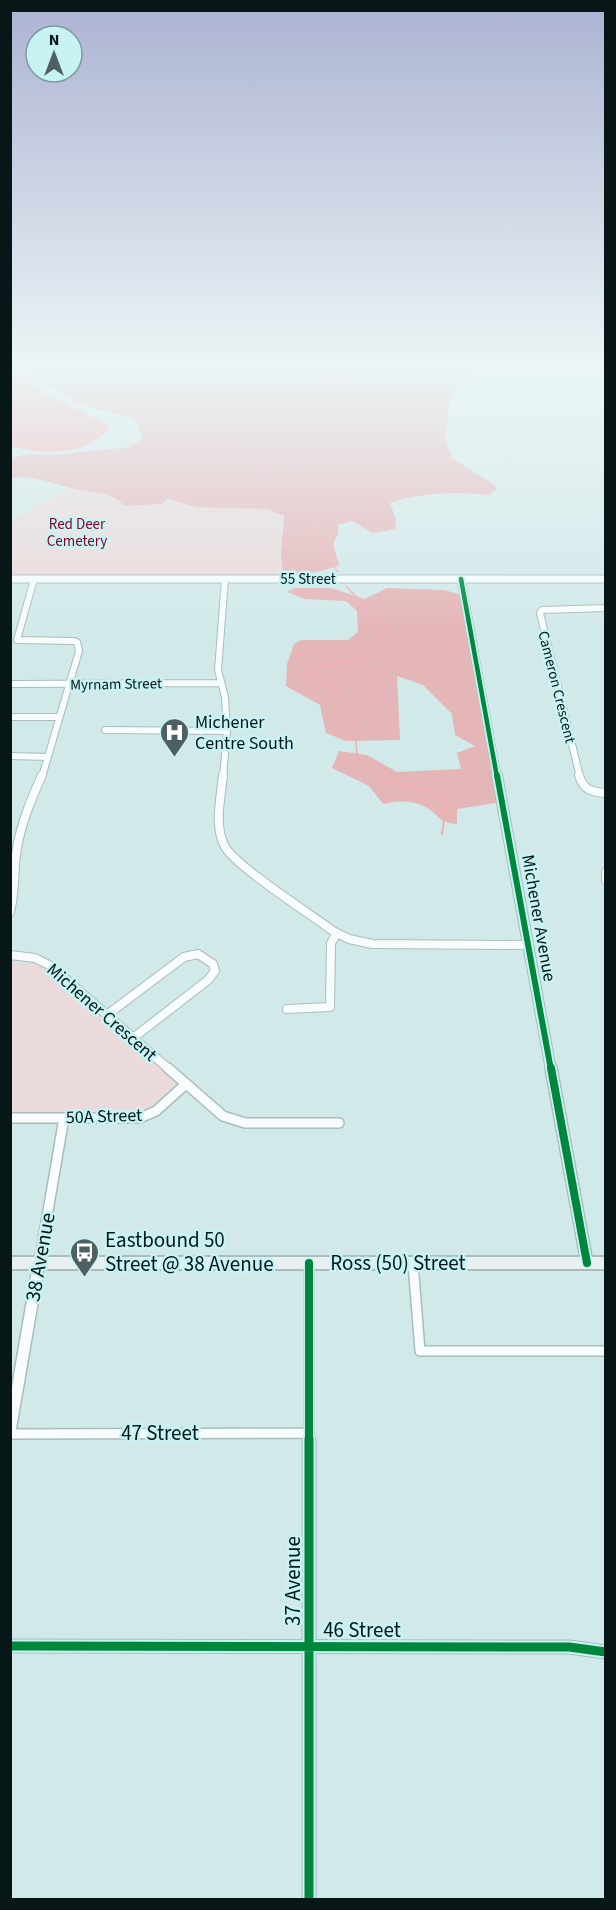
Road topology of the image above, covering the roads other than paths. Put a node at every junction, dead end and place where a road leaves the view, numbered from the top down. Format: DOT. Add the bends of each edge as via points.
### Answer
graph roads {
  1 [pos="10,579"];
  2 [pos="34,579"];
  3 [pos="225,579"];
  4 [pos="461,579"];
  5 [pos="606,579"];
  6 [pos="606,608"];
  7 [pos="221,683"];
  8 [pos="10,684"];
  9 [pos="69,684"];
  10 [pos="10,717"];
  11 [pos="59,717"];
  12 [pos="105,730"];
  13 [pos="226,731"];
  14 [pos="10,756"];
  15 [pos="48,757"];
  16 [pos="606,793"];
  17 [pos="606,872"];
  18 [pos="606,881"];
  19 [pos="10,912"];
  20 [pos="337,933"];
  21 [pos="528,945"];
  22 [pos="10,956"];
  23 [pos="287,1009"];
  24 [pos="107,1015"];
  25 [pos="133,1038"];
  26 [pos="186,1084"];
  27 [pos="10,1118"];
  28 [pos="64,1118"];
  29 [pos="339,1123"];
  30 [pos="10,1263"];
  31 [pos="39,1263"];
  32 [pos="309,1263"];
  33 [pos="413,1263"];
  34 [pos="587,1263"];
  35 [pos="606,1263"];
  36 [pos="606,1351"];
  37 [pos="10,1432"];
  38 [pos="309,1433"];
  39 [pos="10,1646"];
  40 [pos="309,1646"];
  41 [pos="606,1652"];
  42 [pos="309,1899"];
  1 -- 2 [label="street, 55 Street"];
  2 -- 3 [label="street, 55 Street"];
  2 -- 9 [label="street" via="16,640 77,642 79,651"];
  3 -- 4 [label="street, 55 Street"];
  3 -- 7 [label="street" via="218,670"];
  4 -- 5 [label="street, 55 Street"];
  4 -- 21 [label="street, Michener Avenue"];
  6 -- 16 [label="street, Cameron Crescent" via="551,608 540,613 581,783 587,789"];
  7 -- 9 [label="street, Myrnam Street"];
  7 -- 13 [label="street" via="226,701"];
  8 -- 9 [label="street, Myrnam Street"];
  9 -- 11 [label="street"];
  10 -- 11 [label="street"];
  11 -- 15 [label="street"];
  12 -- 13 [label="street"];
  13 -- 20 [label="street" via="219,826 228,852"];
  14 -- 15 [label="street"];
  15 -- 19 [label="street" via="28,803 19,837"];
  17 -- 18 [label="street"];
  20 -- 21 [label="street" via="372,944"];
  20 -- 23 [label="street" via="331,943 330,1007"];
  21 -- 34 [label="street, Michener Avenue"];
  22 -- 24 [label="street, Michener Crescent" via="28,956 45,962"];
  24 -- 25 [label="street, Michener Crescent"];
  24 -- 25 [label="street" via="184,957 198,954 213,964 215,970 208,980"];
  25 -- 26 [label="street, Michener Crescent"];
  26 -- 28 [label="street, 50A Street" via="156,1111 140,1118"];
  26 -- 29 [label="street, Michener Crescent" via="222,1116 237,1122"];
  27 -- 28 [label="street, 50A Street"];
  28 -- 31 [label="street, 38 Avenue"];
  30 -- 31 [label="main road, Ross (50) Street"];
  31 -- 32 [label="main road, Ross (50) Street"];
  31 -- 37 [label="street, 38 Avenue"];
  32 -- 33 [label="main road, Ross (50) Street"];
  32 -- 38 [label="street, 37 Avenue"];
  33 -- 34 [label="main road, Ross (50) Street"];
  33 -- 36 [label="street" via="420,1351"];
  34 -- 35 [label="main road, Ross (50) Street"];
  37 -- 38 [label="street, 47 Street"];
  38 -- 40 [label="street, 37 Avenue"];
  39 -- 40 [label="street, 46 Street"];
  40 -- 41 [label="street, 46 Street" via="569,1647"];
  40 -- 42 [label="street, 37 Avenue"];
}
